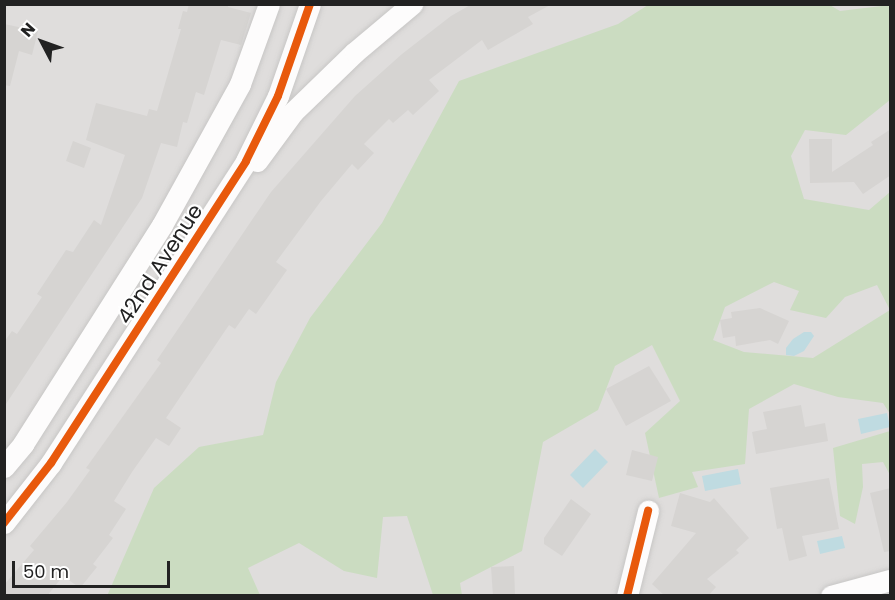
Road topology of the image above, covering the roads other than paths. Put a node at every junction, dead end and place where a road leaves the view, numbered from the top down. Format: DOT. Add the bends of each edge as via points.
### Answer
graph roads {
  1 [pos="269,4"];
  2 [pos="310,4"];
  3 [pos="412,4"];
  4 [pos="196,243"];
  5 [pos="4,467"];
  6 [pos="648,511"];
  7 [pos="4,523"];
  8 [pos="891,580"];
  9 [pos="627,596"];
  10 [pos="831,596"];
  1 -- 5 [label="street, 42nd Avenue" via="240,84 162,225 23,444"];
  2 -- 4 [label="street, 42nd Avenue" via="278,96 246,161"];
  3 -- 4 [label="street" via="293,112"];
  4 -- 7 [label="street, 42nd Avenue" via="51,463"];
  6 -- 9 [label="street"];
  8 -- 10 [label="street"];
}
